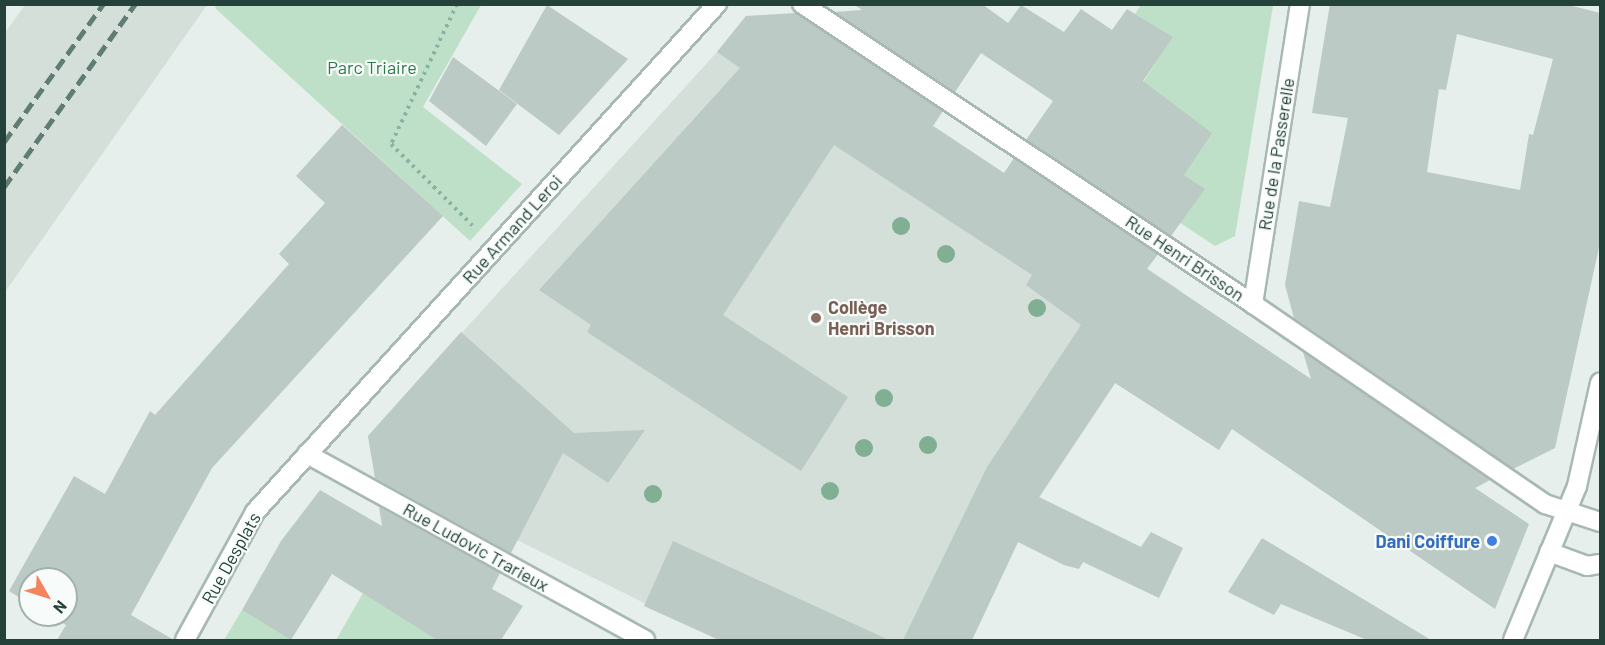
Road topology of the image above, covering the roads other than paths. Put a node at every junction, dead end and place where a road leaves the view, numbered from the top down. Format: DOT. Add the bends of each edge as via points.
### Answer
graph roads {
  1 [pos="717,4"];
  2 [pos="802,4"];
  3 [pos="1300,4"];
  4 [pos="1253,304"];
  5 [pos="1600,383"];
  6 [pos="307,454"];
  7 [pos="1566,512"];
  8 [pos="1600,522"];
  9 [pos="1549,552"];
  10 [pos="1600,564"];
  11 [pos="185,640"];
  12 [pos="645,640"];
  13 [pos="1513,640"];
  1 -- 6 [label="street, Rue Armand Leroi"];
  2 -- 4 [label="street, Rue Henri Brisson"];
  3 -- 4 [label="street, Rue de la Passerelle"];
  4 -- 7 [label="street, Rue Henri Brisson" via="1545,504"];
  5 -- 7 [label="street" via="1577,486"];
  6 -- 11 [label="street, Rue Desplats" via="255,512"];
  6 -- 12 [label="street, Rue Ludovic Trarieux"];
  7 -- 8 [label="street, Rue Henri Brisson"];
  7 -- 9 [label="street"];
  9 -- 10 [label="street" via="1587,566"];
  9 -- 13 [label="street"];
}
